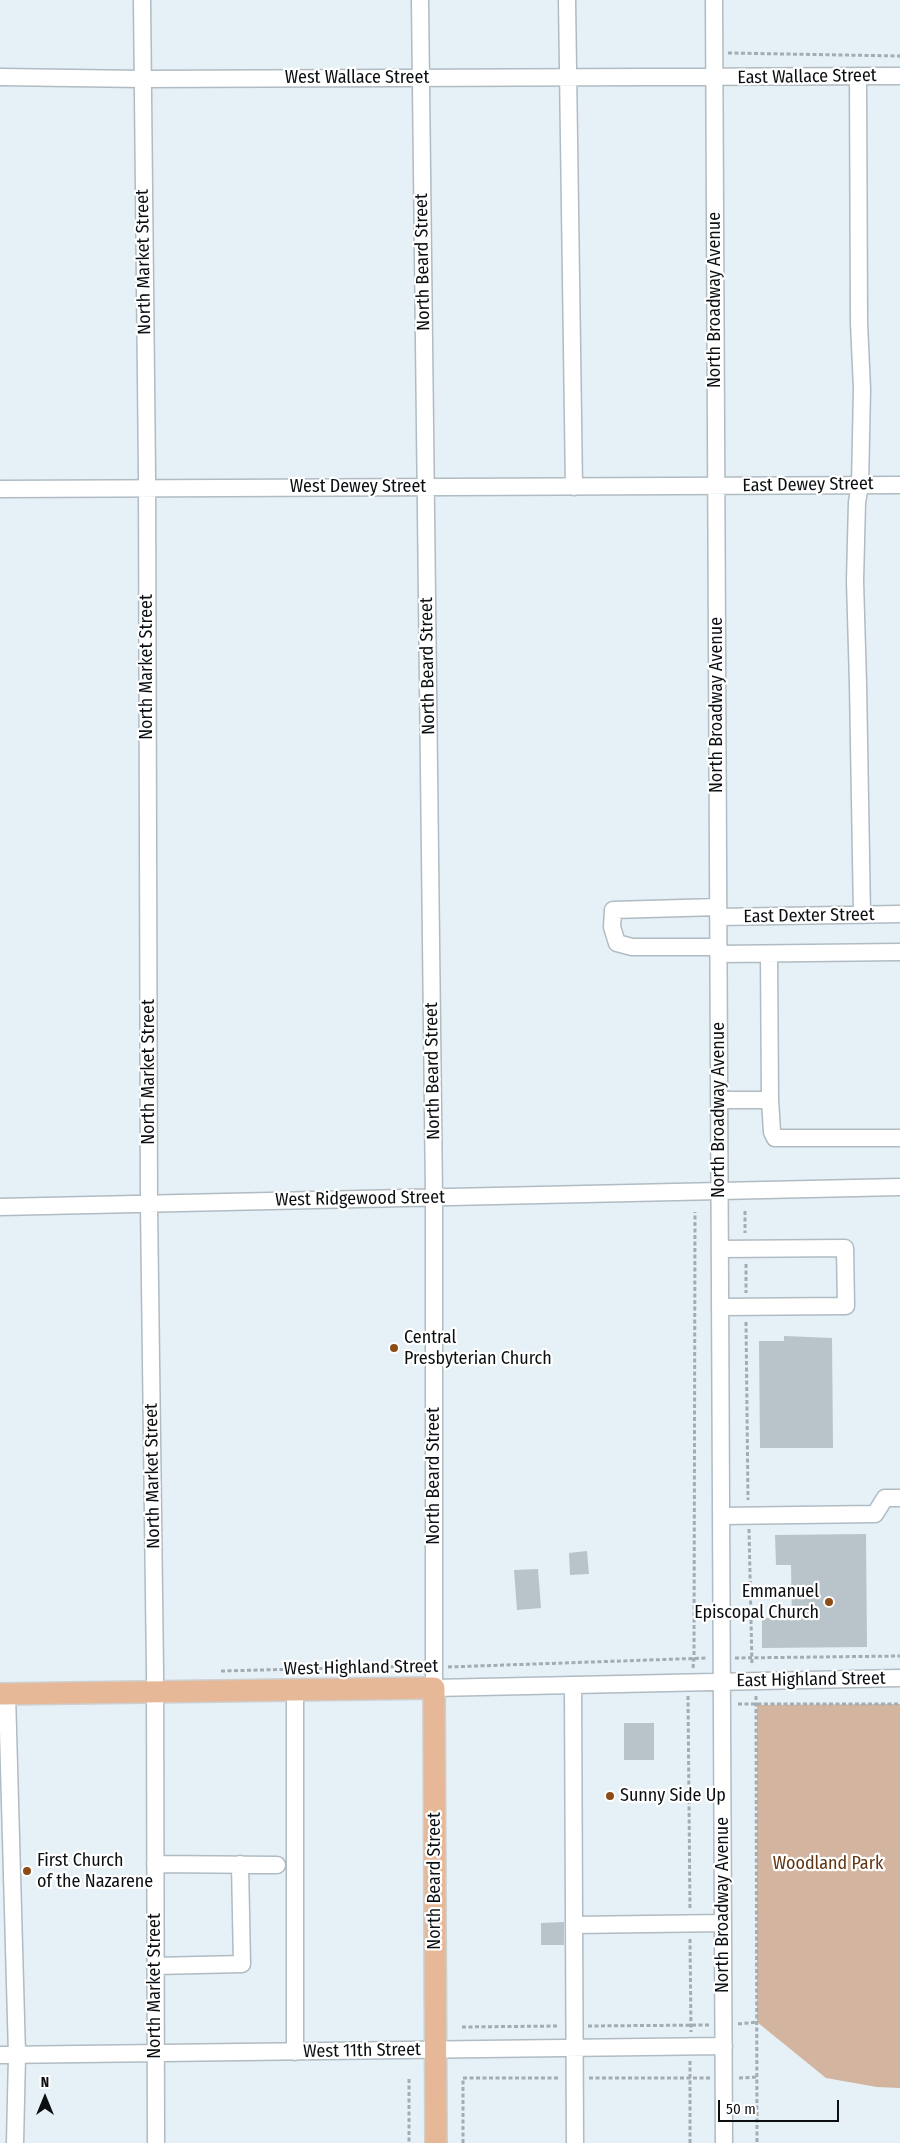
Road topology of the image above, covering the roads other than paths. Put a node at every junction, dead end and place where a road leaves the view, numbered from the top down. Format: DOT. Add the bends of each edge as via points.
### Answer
graph roads {
  1 [pos="142,0"];
  2 [pos="420,0"];
  3 [pos="567,0"];
  4 [pos="714,0"];
  5 [pos="858,76"];
  6 [pos="900,76"];
  7 [pos="0,77"];
  8 [pos="569,77"];
  9 [pos="142,78"];
  10 [pos="421,78"];
  11 [pos="714,78"];
  12 [pos="900,484"];
  13 [pos="860,485"];
  14 [pos="574,486"];
  15 [pos="716,486"];
  16 [pos="426,487"];
  17 [pos="0,488"];
  18 [pos="147,488"];
  19 [pos="718,912"];
  20 [pos="900,914"];
  21 [pos="862,915"];
  22 [pos="718,951"];
  23 [pos="900,952"];
  24 [pos="769,954"];
  25 [pos="719,1100"];
  26 [pos="770,1100"];
  27 [pos="900,1138"];
  28 [pos="900,1187"];
  29 [pos="720,1190"];
  30 [pos="434,1196"];
  31 [pos="149,1205"];
  32 [pos="0,1207"];
  33 [pos="720,1249"];
  34 [pos="720,1307"];
  35 [pos="900,1498"];
  36 [pos="721,1516"];
  37 [pos="900,1678"];
  38 [pos="722,1682"];
  39 [pos="573,1685"];
  40 [pos="434,1688"];
  41 [pos="295,1690"];
  42 [pos="156,1693"];
  43 [pos="4,1694"];
  44 [pos="155,1864"];
  45 [pos="240,1864"];
  46 [pos="277,1865"];
  47 [pos="723,1923"];
  48 [pos="574,1925"];
  49 [pos="155,1966"];
  50 [pos="724,2046"];
  51 [pos="575,2048"];
  52 [pos="436,2050"];
  53 [pos="295,2052"];
  54 [pos="155,2054"];
  55 [pos="8,2055"];
  56 [pos="14,2143"];
  57 [pos="156,2143"];
  58 [pos="436,2143"];
  59 [pos="575,2143"];
  60 [pos="724,2143"];
  1 -- 9 [label="street, North Market Street"];
  2 -- 10 [label="street, North Beard Street"];
  3 -- 8 [label="street"];
  4 -- 11 [label="street, North Broadway Avenue"];
  5 -- 6 [label="street, East Wallace Street"];
  5 -- 11 [label="street, East Wallace Street"];
  5 -- 13 [label="street"];
  7 -- 9 [label="street, West Wallace Street"];
  8 -- 10 [label="street, West Wallace Street"];
  8 -- 11 [label="street, West Wallace Street"];
  8 -- 14 [label="street"];
  9 -- 10 [label="street, West Wallace Street"];
  9 -- 18 [label="street, North Market Street"];
  10 -- 16 [label="street, North Beard Street"];
  11 -- 15 [label="street, North Broadway Avenue"];
  12 -- 13 [label="street, East Dewey Street"];
  13 -- 15 [label="street, East Dewey Street"];
  13 -- 21 [label="street" via="855,581"];
  14 -- 15 [label="street, West Dewey Street"];
  14 -- 16 [label="street, West Dewey Street"];
  15 -- 19 [label="street, North Broadway Avenue"];
  16 -- 18 [label="street, West Dewey Street"];
  16 -- 30 [label="street, North Beard Street"];
  17 -- 18 [label="street, West Dewey Street"];
  18 -- 31 [label="street, North Market Street"];
  19 -- 21 [label="street, East Dexter Street"];
  19 -- 22 [label="street, North Broadway Avenue"];
  19 -- 22 [label="street, East Dexter Street" via="613,910 612,927 617,943 632,947"];
  20 -- 21 [label="street, East Dexter Street"];
  22 -- 24 [label="street"];
  22 -- 25 [label="street, North Broadway Avenue"];
  23 -- 24 [label="street"];
  24 -- 26 [label="street"];
  25 -- 26 [label="street"];
  25 -- 29 [label="street, North Broadway Avenue"];
  26 -- 27 [label="street" via="775,1138"];
  28 -- 29 [label="street, West Ridgewood Street"];
  29 -- 30 [label="street, West Ridgewood Street"];
  29 -- 33 [label="street, North Broadway Avenue"];
  30 -- 31 [label="street, West Ridgewood Street"];
  30 -- 40 [label="street, North Beard Street"];
  31 -- 32 [label="street, West Ridgewood Street"];
  31 -- 42 [label="street, North Market Street"];
  33 -- 34 [label="street, North Broadway Avenue"];
  33 -- 34 [label="street" via="845,1248 846,1306"];
  34 -- 36 [label="street, North Broadway Avenue"];
  35 -- 36 [label="street" via="885,1498 875,1514"];
  36 -- 38 [label="street, North Broadway Avenue"];
  37 -- 38 [label="street, East Highland Street"];
  38 -- 39 [label="street, West Highland Street"];
  38 -- 47 [label="street, North Broadway Avenue"];
  39 -- 40 [label="street, West Highland Street"];
  39 -- 48 [label="street"];
  40 -- 41 [label="main road, West Highland Street"];
  40 -- 52 [label="main road, North Beard Street"];
  41 -- 42 [label="main road, West Highland Street"];
  41 -- 53 [label="street"];
  42 -- 43 [label="main road, West Highland Street"];
  42 -- 44 [label="street, North Market Street"];
  43 -- 55 [label="street"];
  44 -- 45 [label="street"];
  44 -- 49 [label="street, North Market Street"];
  45 -- 46 [label="street"];
  45 -- 49 [label="street" via="242,1964"];
  47 -- 48 [label="street"];
  47 -- 50 [label="street, North Broadway Avenue"];
  48 -- 51 [label="street"];
  49 -- 54 [label="street, North Market Street"];
  50 -- 51 [label="street, West 11th Street"];
  50 -- 60 [label="street, North Broadway Avenue"];
  51 -- 52 [label="street, West 11th Street"];
  51 -- 59 [label="street"];
  52 -- 53 [label="street, West 11th Street"];
  52 -- 58 [label="main road, North Beard Street"];
  53 -- 54 [label="street, West 11th Street"];
  54 -- 55 [label="street, West 11th Street"];
  54 -- 57 [label="street, North Market Street"];
  55 -- 56 [label="street"];
}
